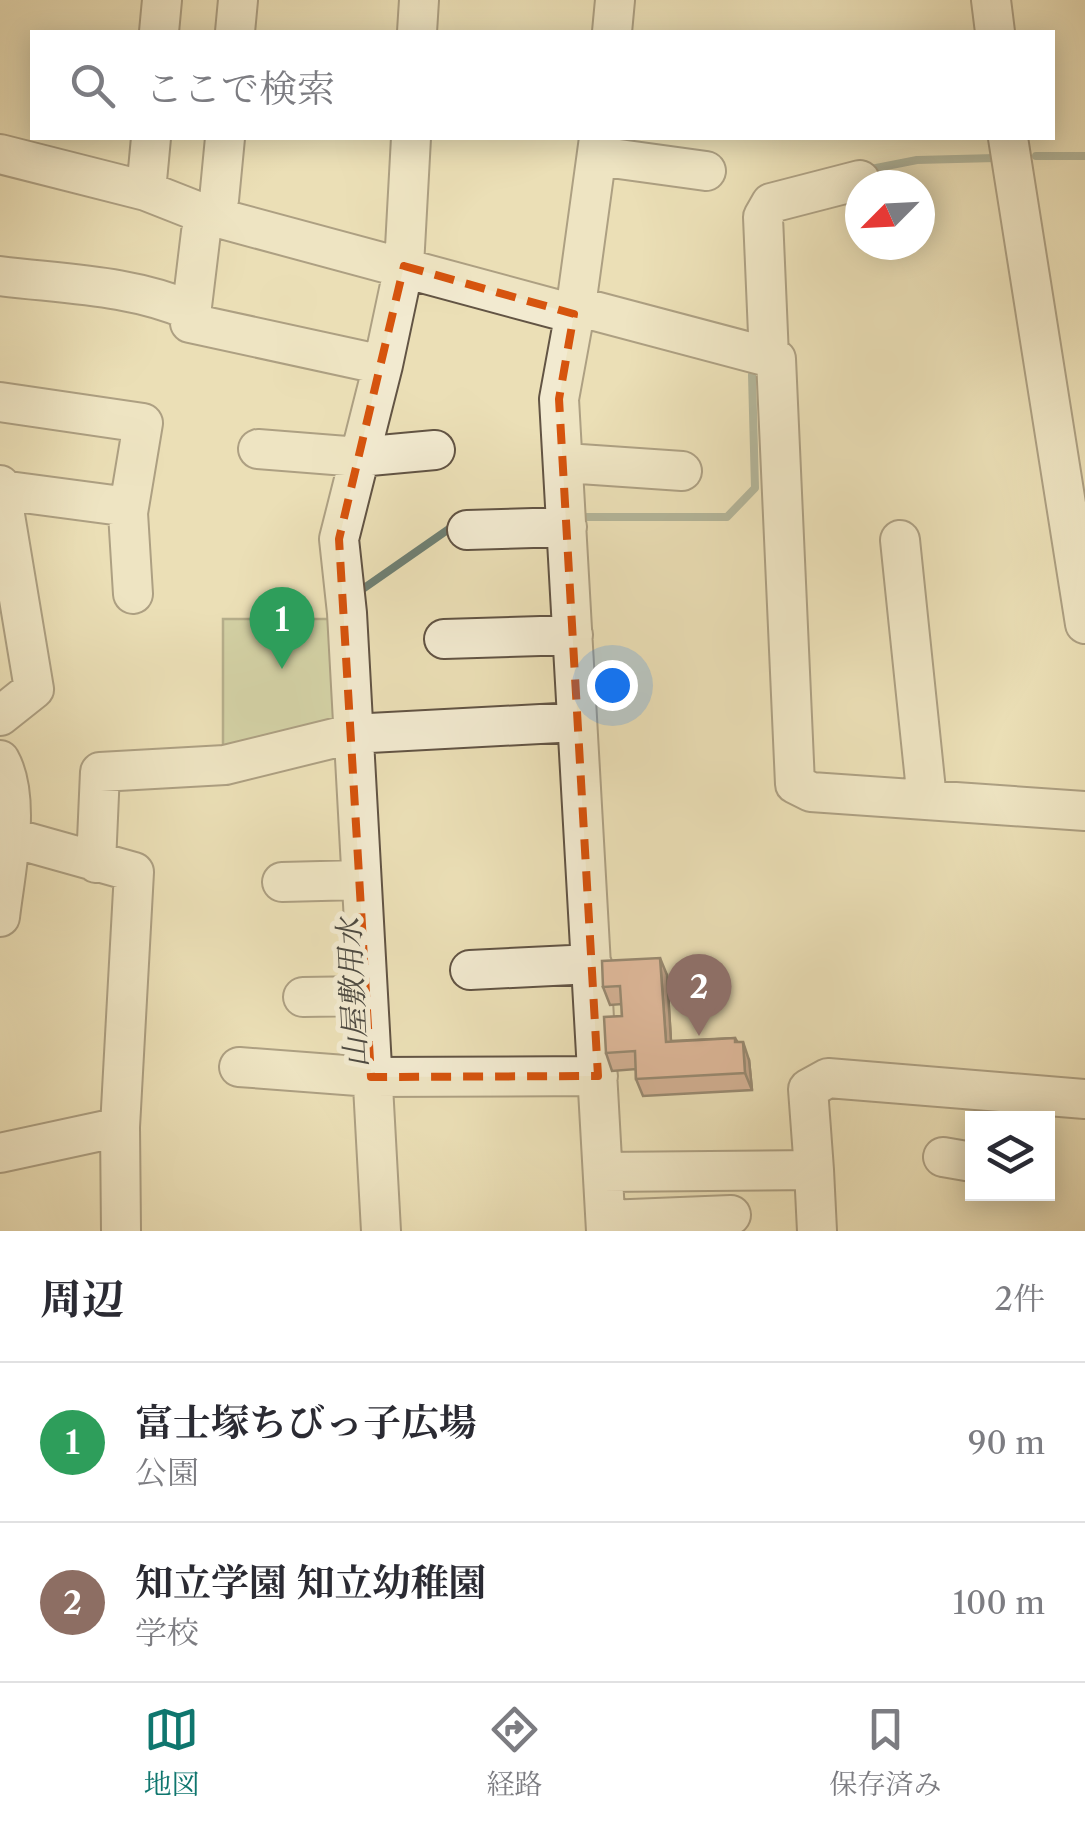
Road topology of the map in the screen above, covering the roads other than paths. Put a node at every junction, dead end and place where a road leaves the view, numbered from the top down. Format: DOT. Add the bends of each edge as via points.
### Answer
graph roads {
  1 [pos="162,0"];
  2 [pos="238,0"];
  3 [pos="419,0"];
  4 [pos="615,0"];
  5 [pos="991,0"];
  6 [pos="159,30"];
  7 [pos="234,30"];
  8 [pos="417,30"];
  9 [pos="612,30"];
  10 [pos="995,30"];
  11 [pos="151,140"];
  12 [pos="224,140"];
  13 [pos="411,140"];
  14 [pos="1008,140"];
  15 [pos="598,147"];
  16 [pos="0,154"];
  17 [pos="706,172"];
  18 [pos="845,184"];
  19 [pos="146,192"];
  20 [pos="207,215"];
  21 [pos="404,266"];
  22 [pos="0,276"];
  23 [pos="575,310"];
  24 [pos="191,311"];
  25 [pos="769,357"];
  26 [pos="383,366"];
  27 [pos="1068,396"];
  28 [pos="0,402"];
  29 [pos="258,449"];
  30 [pos="435,450"];
  31 [pos="359,457"];
  32 [pos="564,469"];
  33 [pos="682,471"];
  34 [pos="0,488"];
  35 [pos="129,508"];
  36 [pos="568,527"];
  37 [pos="467,530"];
  38 [pos="900,540"];
  39 [pos="8,585"];
  40 [pos="133,594"];
  41 [pos="1085,624"];
  42 [pos="572,635"];
  43 [pos="444,639"];
  44 [pos="0,716"];
  45 [pos="577,722"];
  46 [pos="351,734"];
  47 [pos="0,760"];
  48 [pos="926,800"];
  49 [pos="1085,812"];
  50 [pos="5,838"];
  51 [pos="96,863"];
  52 [pos="360,880"];
  53 [pos="282,882"];
  54 [pos="0,917"];
  55 [pos="592,964"];
  56 [pos="470,970"];
  57 [pos="366,996"];
  58 [pos="303,997"];
  59 [pos="239,1067"];
  60 [pos="371,1076"];
  61 [pos="598,1076"];
  62 [pos="1085,1099"];
  63 [pos="1021,1106"];
  64 [pos="120,1127"];
  65 [pos="0,1153"];
  66 [pos="814,1170"];
  67 [pos="603,1172"];
  68 [pos="731,1215"];
  69 [pos="606,1226"];
  70 [pos="122,1231"];
  71 [pos="381,1231"];
  72 [pos="817,1231"];
  1 -- 6 [label="street"];
  2 -- 7 [label="street"];
  3 -- 8 [label="street"];
  4 -- 9 [label="street"];
  5 -- 10 [label="street"];
  11 -- 19 [label="street"];
  12 -- 20 [label="street" via="218,200"];
  13 -- 21 [label="street"];
  14 -- 27 [label="street" via="1016,201"];
  15 -- 17 [label="street"];
  15 -- 23 [label="street"];
  16 -- 19 [label="street"];
  18 -- 25 [label="street" via="770,203 763,217"];
  19 -- 20 [label="street"];
  20 -- 21 [label="street"];
  20 -- 24 [label="street"];
  21 -- 23 [label="street"];
  21 -- 26 [label="street"];
  22 -- 24 [label="street" via="130,292"];
  23 -- 25 [label="street"];
  23 -- 32 [label="street" via="559,399"];
  24 -- 26 [label="street" via="190,323"];
  25 -- 48 [label="street" via="776,359 795,784 811,792"];
  26 -- 31 [label="street"];
  27 -- 41 [label="street"];
  28 -- 35 [label="street" via="143,424"];
  29 -- 31 [label="street"];
  30 -- 31 [label="street"];
  31 -- 46 [label="street" via="339,539"];
  32 -- 33 [label="street" via="580,464"];
  32 -- 36 [label="street"];
  34 -- 35 [label="street"];
  34 -- 39 [label="street"];
  35 -- 40 [label="street"];
  36 -- 37 [label="street"];
  36 -- 42 [label="street"];
  38 -- 48 [label="street"];
  39 -- 44 [label="street" via="34,689"];
  42 -- 43 [label="street"];
  42 -- 45 [label="street"];
  45 -- 46 [label="street"];
  45 -- 55 [label="street"];
  46 -- 51 [label="street" via="225,765 100,772"];
  46 -- 52 [label="street"];
  47 -- 50 [label="street" via="8,775"];
  48 -- 49 [label="street"];
  50 -- 51 [label="street"];
  50 -- 54 [label="street"];
  51 -- 64 [label="street" via="134,872"];
  52 -- 53 [label="street"];
  52 -- 57 [label="street"];
  55 -- 56 [label="street"];
  55 -- 61 [label="street"];
  57 -- 58 [label="street"];
  57 -- 60 [label="street"];
  59 -- 60 [label="street"];
  60 -- 61 [label="street"];
  60 -- 71 [label="street"];
  61 -- 67 [label="street"];
  62 -- 63 [label="street"];
  63 -- 66 [label="street" via="819,1080 808,1089"];
  64 -- 65 [label="street"];
  64 -- 70 [label="street"];
  66 -- 67 [label="street"];
  66 -- 72 [label="street"];
  67 -- 69 [label="street"];
  68 -- 69 [label="street"];
}
